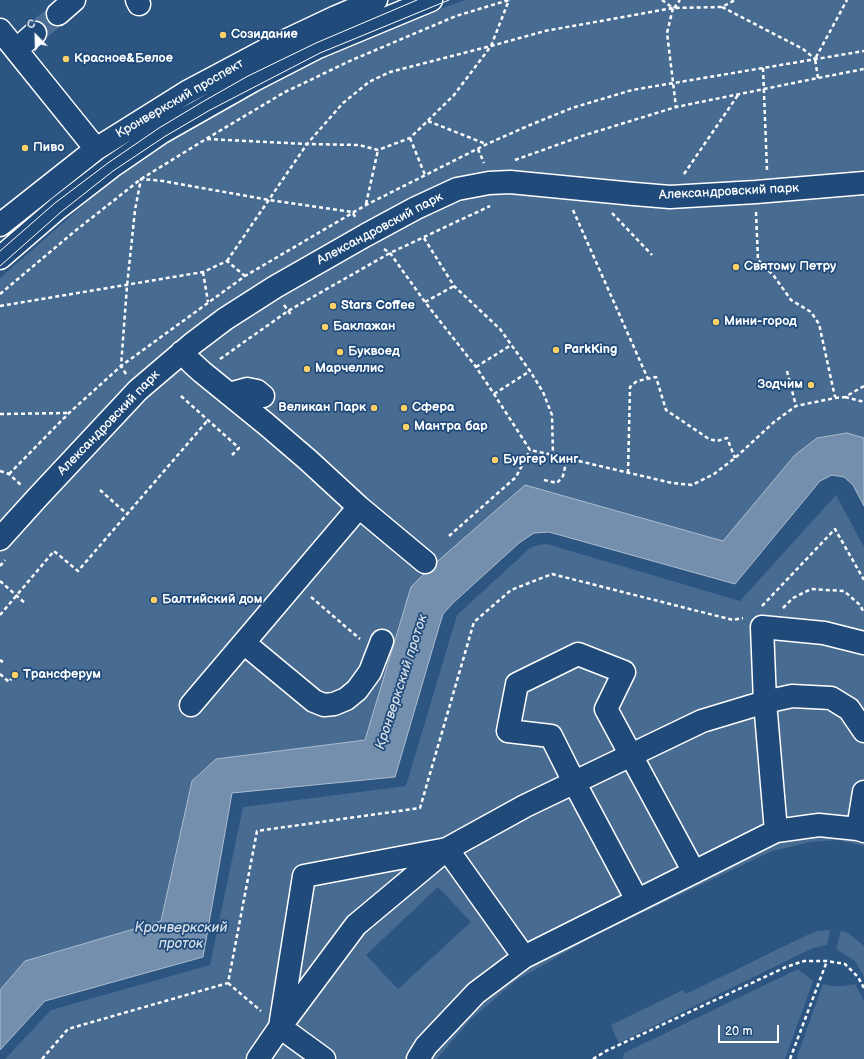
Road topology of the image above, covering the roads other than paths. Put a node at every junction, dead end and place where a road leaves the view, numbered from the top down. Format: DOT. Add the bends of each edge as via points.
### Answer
graph roads {
  1 [pos="74,0"];
  2 [pos="376,0"];
  3 [pos="431,0"];
  4 [pos="332,8"];
  5 [pos="58,14"];
  6 [pos="0,30"];
  7 [pos="35,33"];
  8 [pos="16,50"];
  9 [pos="96,149"];
  10 [pos="864,183"];
  11 [pos="2,219"];
  12 [pos="0,258"];
  13 [pos="182,352"];
  14 [pos="229,394"];
  15 [pos="263,396"];
  16 [pos="359,507"];
  17 [pos="0,539"];
  18 [pos="425,562"];
  19 [pos="244,643"];
  20 [pos="864,643"];
  21 [pos="379,648"];
  22 [pos="765,702"];
  23 [pos="191,705"];
  24 [pos="864,731"];
  25 [pos="631,755"];
  26 [pos="574,782"];
  27 [pos="864,792"];
  28 [pos="861,830"];
  29 [pos="776,831"];
  30 [pos="447,849"];
  31 [pos="694,872"];
  32 [pos="637,900"];
  33 [pos="524,957"];
  34 [pos="280,1027"];
  35 [pos="258,1059"];
  36 [pos="324,1059"];
  37 [pos="418,1059"];
  1 -- 5 [label="street"];
  2 -- 4 [label="street, Кронверкский проспект"];
  3 -- 12 [label="street" via="318,47 162,132 58,208"];
  4 -- 9 [label="street, Кронверкский проспект" via="266,50 187,92"];
  6 -- 8 [label="street"];
  7 -- 8 [label="street"];
  8 -- 9 [label="street"];
  9 -- 11 [label="street, Кронверкский проспект"];
  10 -- 13 [label="street, Александровский парк" via="670,196 510,182 457,189 409,211 275,287 225,319"];
  13 -- 14 [label="street"];
  13 -- 17 [label="street, Александровский парк" via="138,390"];
  14 -- 15 [label="street" via="247,389 257,391"];
  14 -- 16 [label="street" via="308,460"];
  16 -- 18 [label="street"];
  16 -- 19 [label="street"];
  19 -- 21 [label="street" via="314,701 324,705 346,699 357,690 370,672"];
  19 -- 23 [label="street"];
  20 -- 22 [label="street" via="756,618"];
  22 -- 24 [label="street" via="792,696 831,698 850,709"];
  22 -- 25 [label="street" via="702,721"];
  22 -- 29 [label="street"];
  25 -- 26 [label="street"];
  25 -- 26 [label="street" via="606,709 624,672 578,654 517,684 508,731 551,736"];
  25 -- 31 [label="street"];
  26 -- 30 [label="street"];
  26 -- 32 [label="street"];
  27 -- 28 [label="street"];
  28 -- 29 [label="street" via="819,825"];
  29 -- 31 [label="street"];
  30 -- 33 [label="street"];
  30 -- 34 [label="street" via="356,925"];
  30 -- 34 [label="street" via="304,876"];
  31 -- 32 [label="street"];
  32 -- 33 [label="street"];
  33 -- 37 [label="street" via="476,993 426,1046"];
  34 -- 35 [label="street"];
  34 -- 36 [label="street"];
}
